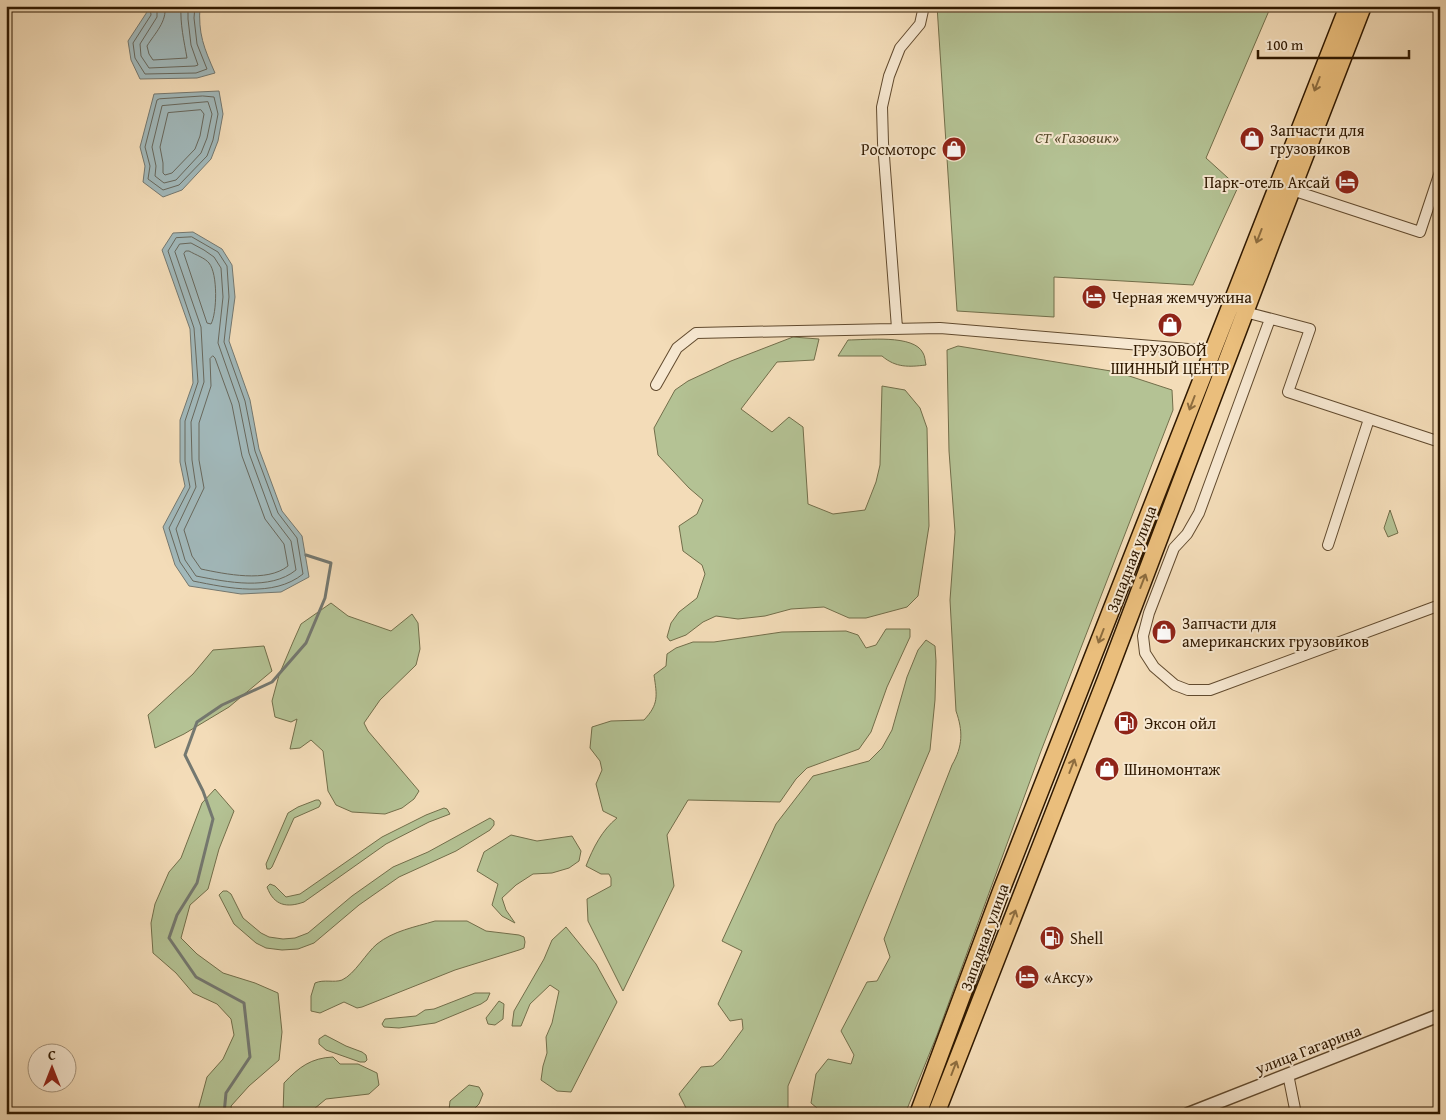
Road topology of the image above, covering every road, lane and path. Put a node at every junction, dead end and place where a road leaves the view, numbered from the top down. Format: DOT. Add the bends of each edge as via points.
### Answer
graph roads {
  1 [pos="924,6"];
  2 [pos="1348,6"];
  3 [pos="1363,6"];
  4 [pos="1440,172"];
  5 [pos="1292,190"];
  6 [pos="1245,312"];
  7 [pos="1270,320"];
  8 [pos="897,328"];
  9 [pos="1212,351"];
  10 [pos="656,385"];
  11 [pos="1369,419"];
  12 [pos="1440,442"];
  13 [pos="1328,545"];
  14 [pos="1440,605"];
  15 [pos="1440,1015"];
  16 [pos="1288,1074"];
  17 [pos="918,1114"];
  18 [pos="936,1114"];
  19 [pos="1188,1114"];
  20 [pos="1296,1114"];
  1 -- 8 [label="street" via="920,24 900,48 882,107"];
  2 -- 9 [label="main road, Западная улица, one-way"];
  3 -- 5 [label="main road, Западная улица"];
  4 -- 5 [label="street" via="1420,232"];
  5 -- 6 [label="main road, Западная улица"];
  6 -- 7 [label="street"];
  18 -- 6 [label="main road, Западная улица, one-way"];
  7 -- 11 [label="street" via="1310,329 1288,392"];
  7 -- 14 [label="street" via="1199,514 1174,548 1149,613 1143,636 1145,653 1154,667 1175,685 1188,690 1210,690"];
  8 -- 9 [label="street" via="940,328"];
  8 -- 10 [label="street" via="696,333 677,348"];
  9 -- 17 [label="main road, Западная улица, one-way" via="1001,891"];
  11 -- 12 [label="street"];
  11 -- 13 [label="street"];
  15 -- 16 [label="street, улица Гагарина"];
  16 -- 19 [label="street, улица Гагарина"];
  16 -- 20 [label="street"];
}
